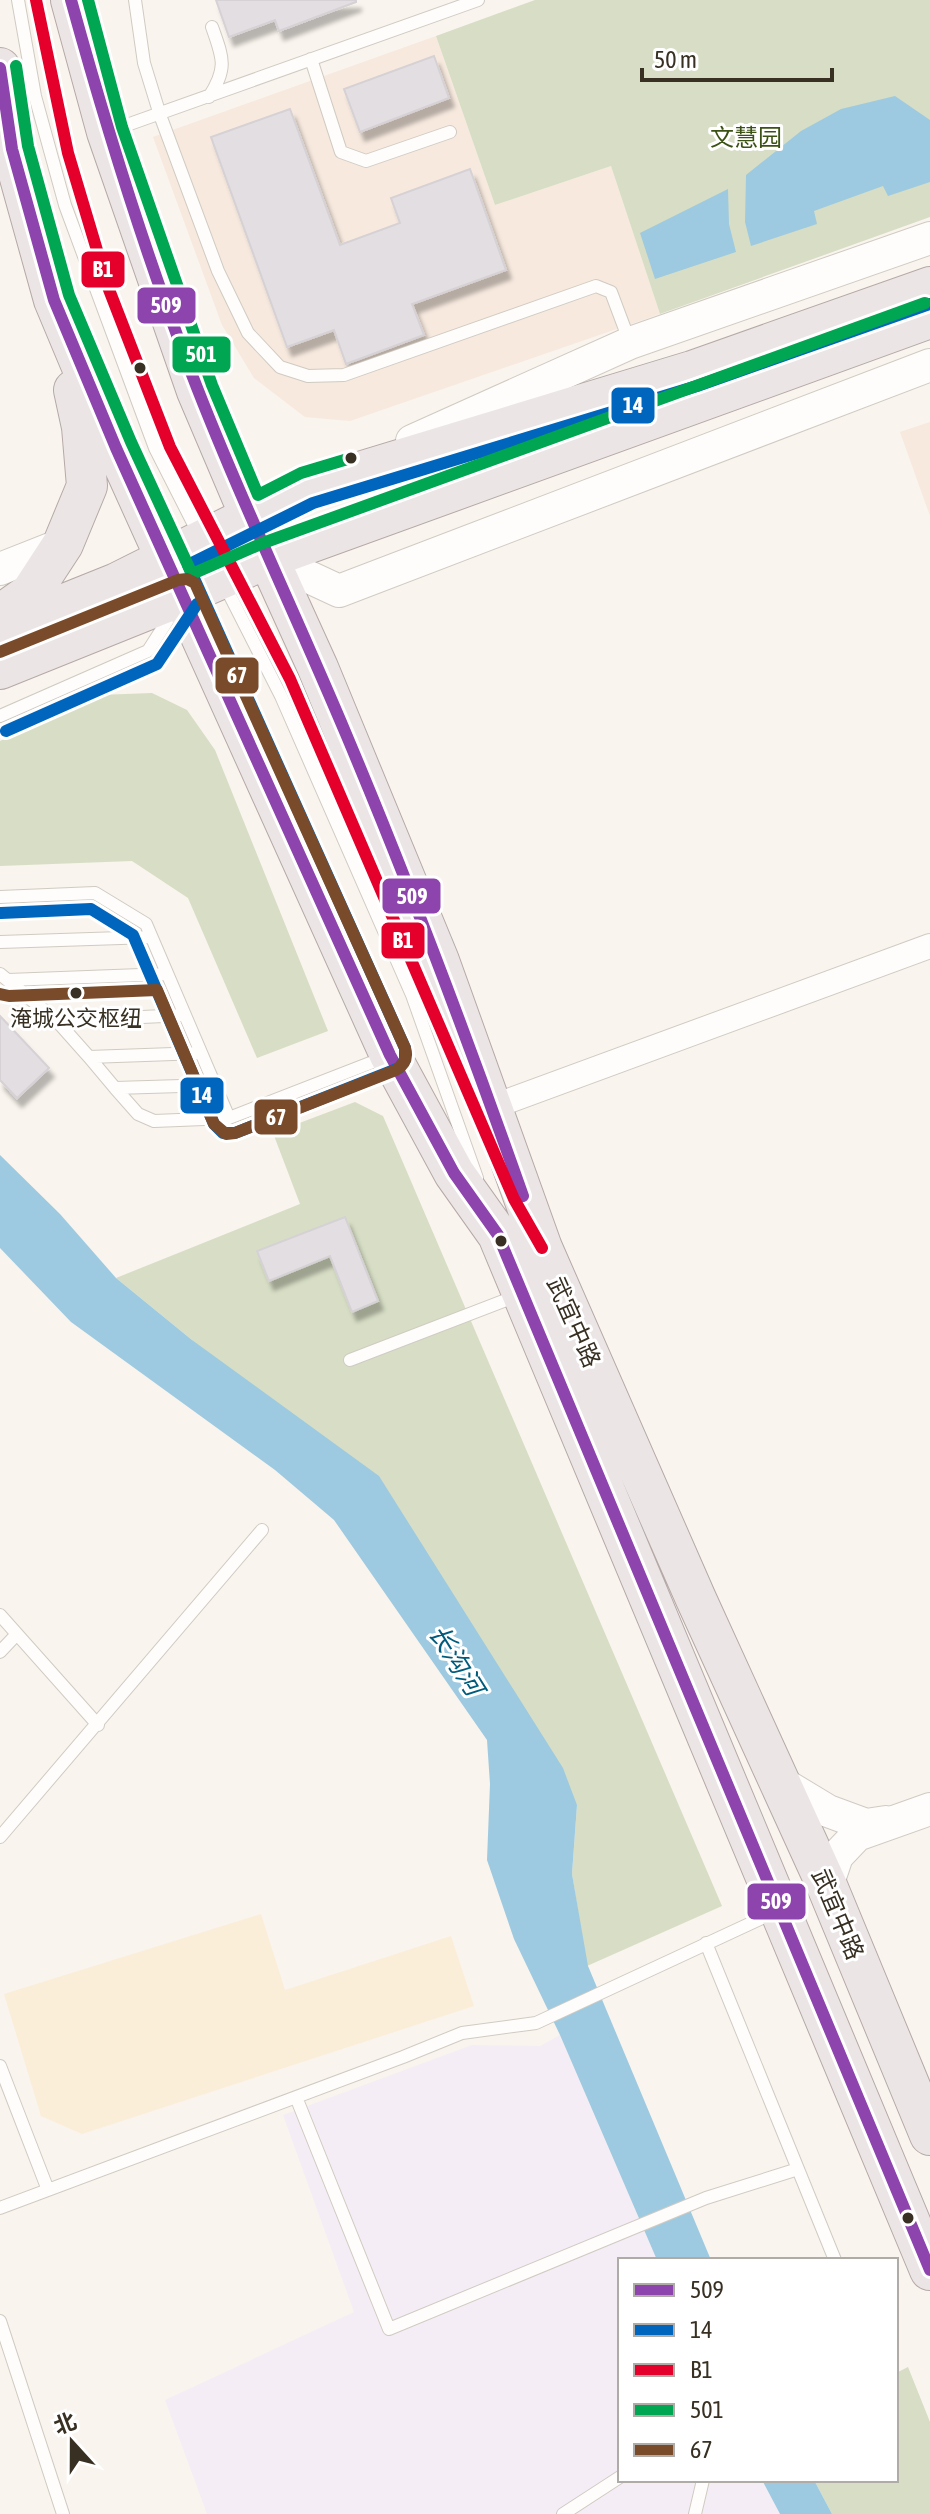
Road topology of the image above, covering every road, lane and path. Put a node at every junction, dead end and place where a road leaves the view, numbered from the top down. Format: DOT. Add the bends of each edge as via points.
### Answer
graph roads {
  1 [pos="18,0"];
  2 [pos="36,0"];
  3 [pos="71,0"];
  4 [pos="135,0"];
  5 [pos="478,0"];
  6 [pos="212,27"];
  7 [pos="311,59"];
  8 [pos="0,68"];
  9 [pos="209,97"];
  10 [pos="160,115"];
  11 [pos="107,132"];
  12 [pos="450,132"];
  13 [pos="930,238"];
  14 [pos="930,287"];
  15 [pos="54,300"];
  16 [pos="930,318"];
  17 [pos="630,343"];
  18 [pos="930,365"];
  19 [pos="307,488"];
  20 [pos="222,530"];
  21 [pos="63,544"];
  22 [pos="167,558"];
  23 [pos="0,569"];
  24 [pos="241,569"];
  25 [pos="184,595"];
  26 [pos="0,615"];
  27 [pos="0,630"];
  28 [pos="0,669"];
  29 [pos="0,716"];
  30 [pos="0,897"];
  31 [pos="151,937"];
  32 [pos="0,942"];
  33 [pos="930,946"];
  34 [pos="167,974"];
  35 [pos="4,977"];
  36 [pos="185,1015"];
  37 [pos="57,1021"];
  38 [pos="201,1053"];
  39 [pos="390,1055"];
  40 [pos="89,1057"];
  41 [pos="214,1085"];
  42 [pos="115,1088"];
  43 [pos="492,1107"];
  44 [pos="229,1118"];
  45 [pos="498,1235"];
  46 [pos="542,1248"];
  47 [pos="523,1293"];
  48 [pos="350,1360"];
  49 [pos="262,1530"];
  50 [pos="0,1615"];
  51 [pos="17,1634"];
  52 [pos="0,1652"];
  53 [pos="98,1725"];
  54 [pos="780,1782"];
  55 [pos="930,1809"];
  56 [pos="893,1821"];
  57 [pos="0,1837"];
  58 [pos="827,1886"];
  59 [pos="779,1910"];
  60 [pos="706,1943"];
  61 [pos="0,2066"];
  62 [pos="296,2097"];
  63 [pos="930,2135"];
  64 [pos="798,2169"];
  65 [pos="48,2190"];
  66 [pos="0,2208"];
  67 [pos="834,2258"];
  68 [pos="930,2270"];
  69 [pos="0,2321"];
  70 [pos="618,2478"];
  71 [pos="703,2482"];
  72 [pos="63,2514"];
  73 [pos="563,2514"];
  74 [pos="695,2514"];
  1 -- 20 [label="lane" via="35,96 65,205 155,448"];
  2 -- 20 [label="lane" via="68,153 108,287 170,447"];
  3 -- 11 [label="main road, 武宜中路"];
  4 -- 10 [label="lane" via="144,63"];
  5 -- 7 [label="lane"];
  6 -- 9 [label="lane" via="224,61"];
  7 -- 9 [label="lane"];
  7 -- 12 [label="lane" via="341,152 366,161"];
  8 -- 15 [label="main road, 武宜中路" via="12,149"];
  9 -- 10 [label="lane"];
  10 -- 11 [label="lane"];
  10 -- 17 [label="lane" via="218,271 248,333 280,367 308,376 344,375 596,286 611,292"];
  11 -- 20 [label="main road, 武宜中路" via="197,391"];
  13 -- 17 [label="street"];
  14 -- 19 [label="main road" via="692,371"];
  15 -- 21 [label="main road" via="82,427 87,486"];
  15 -- 22 [label="main road, 武宜中路"];
  16 -- 24 [label="main road"];
  17 -- 19 [label="street"];
  18 -- 24 [label="street" via="339,591"];
  19 -- 20 [label="main road"];
  20 -- 22 [label="main road"];
  20 -- 24 [label="main road, 武宜中路"];
  20 -- 24 [label="lane"];
  21 -- 23 [label="street"];
  21 -- 26 [label="main road" via="31,593"];
  22 -- 25 [label="main road, 武宜中路"];
  22 -- 27 [label="main road"];
  24 -- 25 [label="main road"];
  24 -- 43 [label="main road, 武宜中路" via="318,668 439,961"];
  24 -- 45 [label="lane" via="281,696 412,995"];
  24 -- 46 [label="lane" via="514,1199"];
  25 -- 28 [label="main road"];
  25 -- 29 [label="lane" via="148,651"];
  25 -- 39 [label="main road, 武宜中路"];
  30 -- 31 [label="lane" via="95,893 146,924"];
  31 -- 32 [label="lane"];
  31 -- 34 [label="lane"];
  33 -- 43 [label="street"];
  34 -- 35 [label="lane"];
  34 -- 36 [label="lane"];
  35 -- 37 [label="lane"];
  36 -- 37 [label="lane"];
  36 -- 38 [label="lane"];
  37 -- 40 [label="lane"];
  38 -- 40 [label="lane"];
  38 -- 41 [label="lane"];
  39 -- 44 [label="lane"];
  39 -- 45 [label="main road, 武宜中路" via="454,1173"];
  40 -- 42 [label="lane"];
  41 -- 42 [label="lane"];
  41 -- 44 [label="lane"];
  42 -- 44 [label="lane" via="138,1114 154,1121"];
  43 -- 46 [label="main road, 武宜中路"];
  45 -- 47 [label="main road, 武宜中路"];
  46 -- 54 [label="main road, 武宜中路"];
  47 -- 48 [label="lane"];
  47 -- 59 [label="main road, 武宜中路"];
  49 -- 53 [label="lane"];
  50 -- 51 [label="lane"];
  51 -- 52 [label="lane"];
  51 -- 53 [label="lane"];
  53 -- 57 [label="lane"];
  54 -- 56 [label="street" via="828,1811 866,1825"];
  54 -- 58 [label="main road, 武宜中路"];
  55 -- 56 [label="street"];
  56 -- 58 [label="street" via="857,1835 837,1856"];
  58 -- 63 [label="main road, 武宜中路"];
  59 -- 60 [label="lane"];
  59 -- 68 [label="main road, 武宜中路"];
  60 -- 62 [label="lane" via="536,2023 462,2033"];
  60 -- 64 [label="lane"];
  61 -- 65 [label="lane"];
  62 -- 64 [label="lane" via="389,2329 706,2198"];
  62 -- 65 [label="lane"];
  64 -- 67 [label="lane"];
  65 -- 66 [label="lane"];
  69 -- 72 [label="lane"];
  70 -- 73 [label="lane"];
  71 -- 74 [label="lane"];
}
